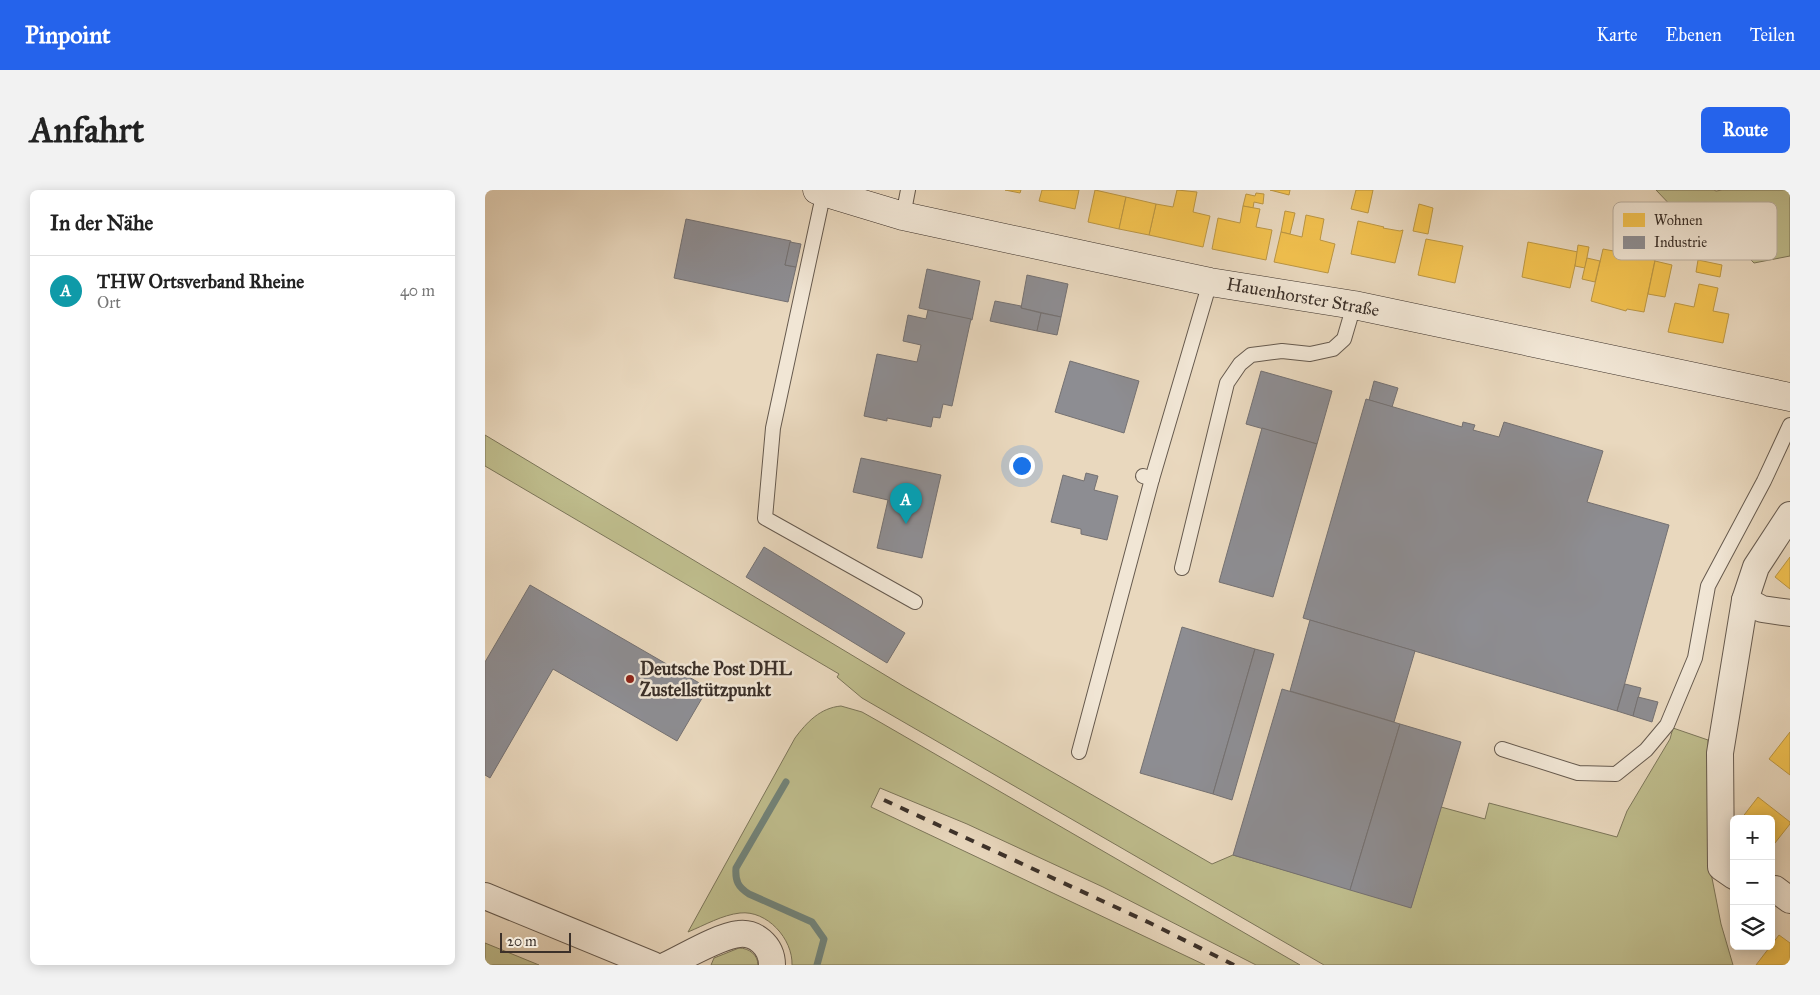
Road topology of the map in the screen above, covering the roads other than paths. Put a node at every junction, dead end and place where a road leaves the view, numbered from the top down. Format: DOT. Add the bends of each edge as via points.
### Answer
graph roads {
  1 [pos="820,191"];
  2 [pos="905,203"];
  3 [pos="1210,282"];
  4 [pos="1354,305"];
  5 [pos="1790,397"];
  6 [pos="1790,424"];
  7 [pos="1790,515"];
  8 [pos="1182,568"];
  9 [pos="1745,600"];
  10 [pos="915,602"];
  11 [pos="1790,613"];
  12 [pos="1502,749"];
  13 [pos="1079,752"];
  14 [pos="1730,873"];
  15 [pos="1775,889"];
  16 [pos="485,896"];
  17 [pos="1790,900"];
  18 [pos="653,965"];
  19 [pos="667,965"];
  20 [pos="772,965"];
  1 -- 2 [label="street, Hauenhorster Straße"];
  1 -- 10 [label="lane" via="773,428 765,518"];
  2 -- 3 [label="street, Hauenhorster Straße"];
  3 -- 4 [label="street, Hauenhorster Straße"];
  3 -- 13 [label="lane" via="1148,478"];
  4 -- 5 [label="street, Hauenhorster Straße"];
  4 -- 8 [label="lane" via="1344,339 1333,349 1310,354 1282,351 1251,355 1227,383"];
  6 -- 12 [label="lane" via="1764,481 1708,586 1695,658 1667,725 1646,750 1616,774 1577,774"];
  7 -- 9 [label="street" via="1756,567"];
  9 -- 11 [label="street" via="1762,609"];
  9 -- 14 [label="street" via="1720,753 1721,867"];
  15 -- 17 [label="street"];
  16 -- 18 [label="street"];
  19 -- 20 [label="street" via="724,938 740,934 756,936 767,946"];
}
